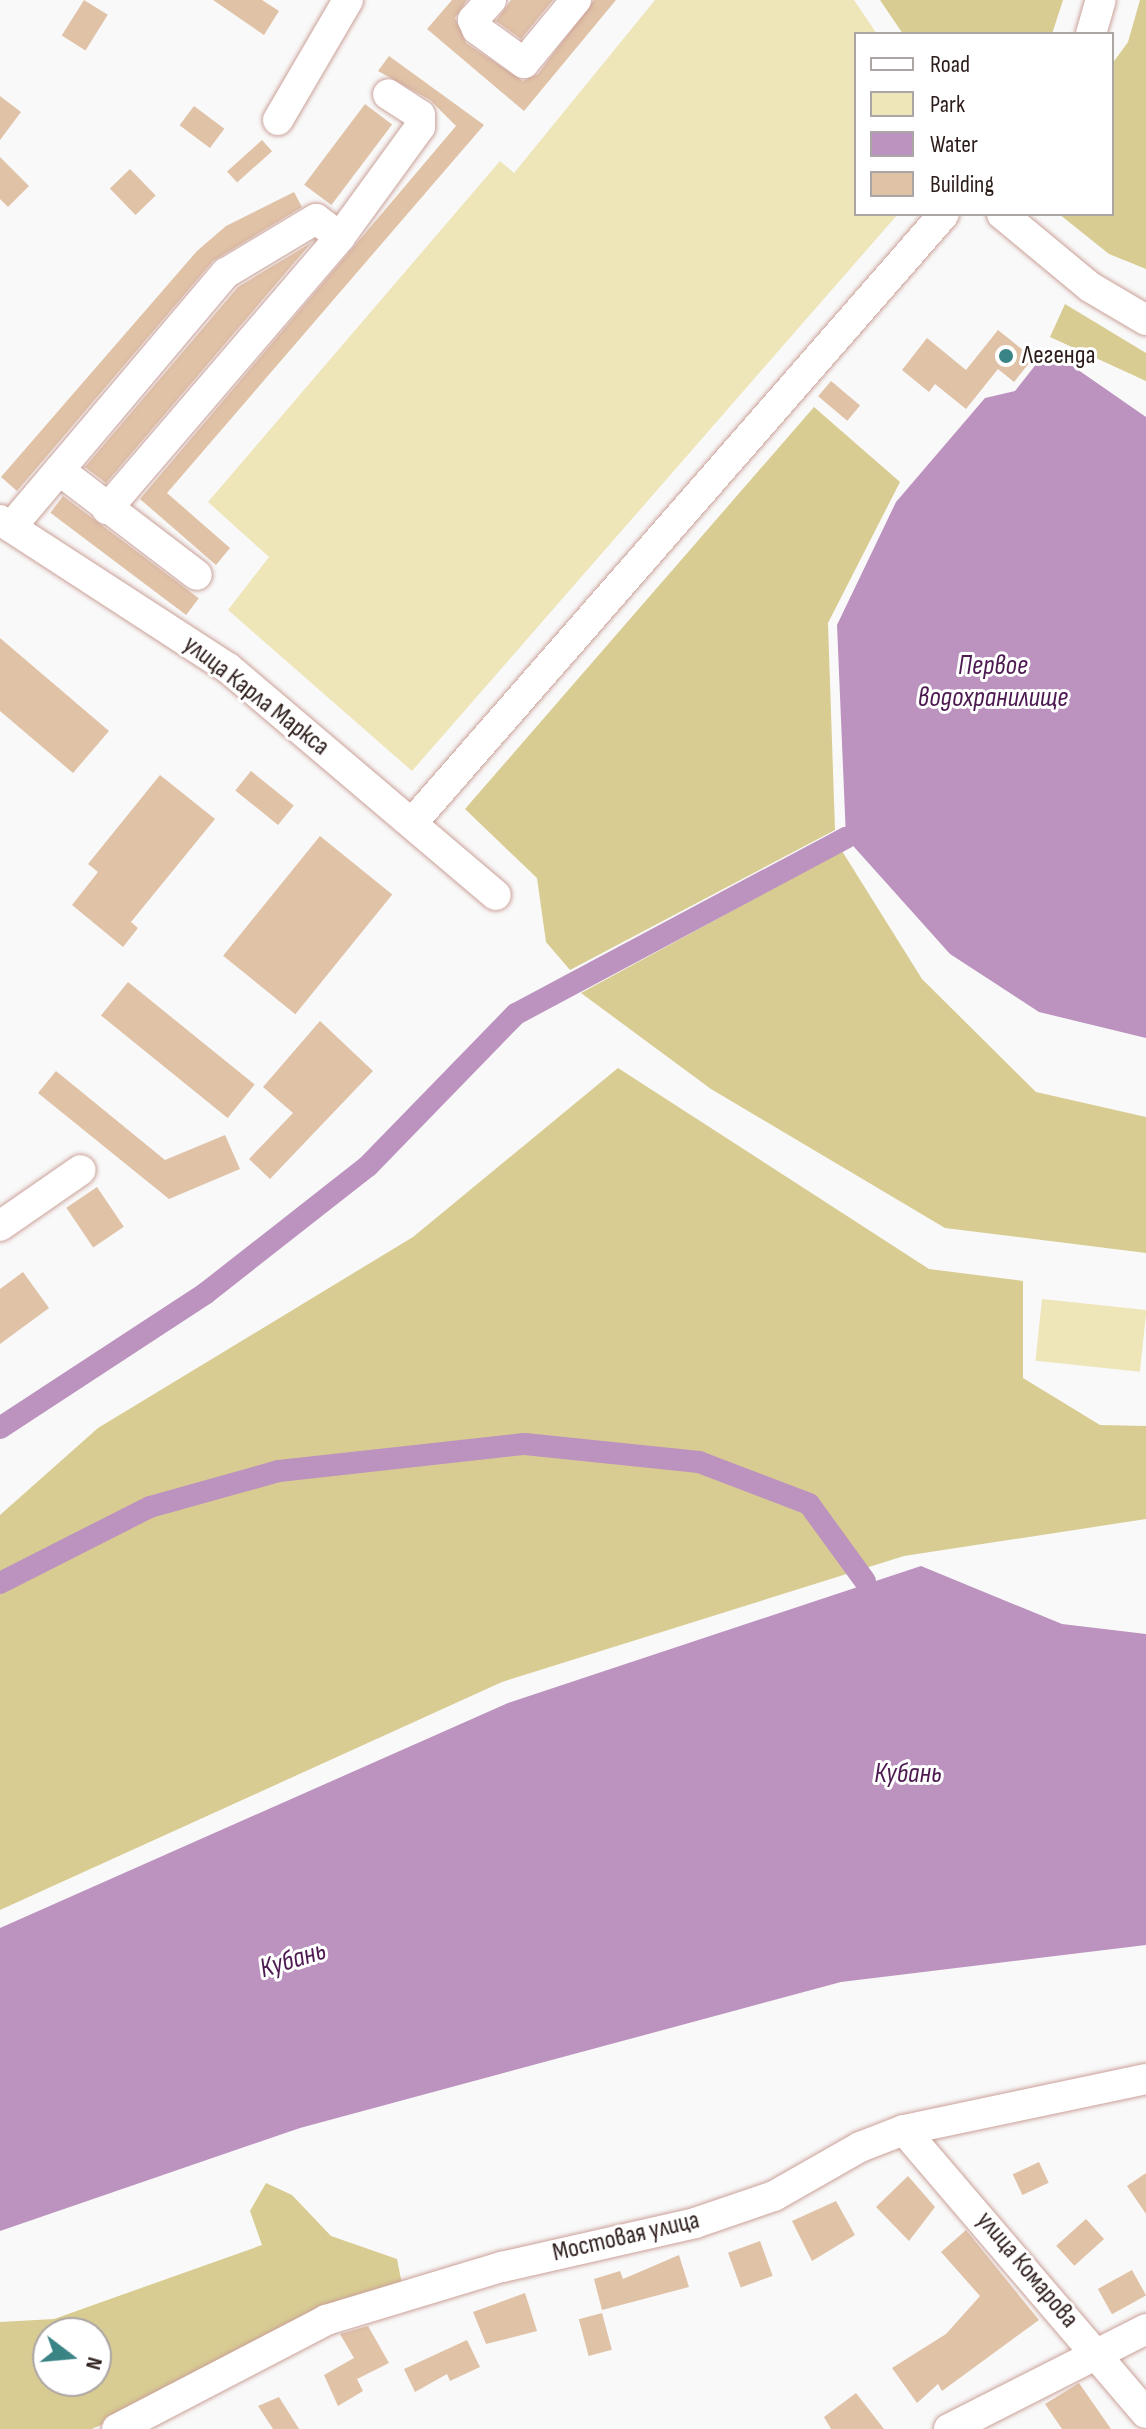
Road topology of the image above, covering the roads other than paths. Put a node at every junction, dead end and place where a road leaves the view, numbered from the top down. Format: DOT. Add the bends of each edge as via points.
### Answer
graph roads {
  1 [pos="348,0"];
  2 [pos="491,0"];
  3 [pos="576,0"];
  4 [pos="1101,0"];
  5 [pos="1092,32"];
  6 [pos="388,94"];
  7 [pos="278,120"];
  8 [pos="942,216"];
  9 [pos="1004,216"];
  10 [pos="340,237"];
  11 [pos="1146,320"];
  12 [pos="59,470"];
  13 [pos="107,509"];
  14 [pos="5,524"];
  15 [pos="197,575"];
  16 [pos="413,822"];
  17 [pos="496,895"];
  18 [pos="81,1170"];
  19 [pos="0,1226"];
  20 [pos="1146,2079"];
  21 [pos="904,2130"];
  22 [pos="1146,2329"];
  23 [pos="1097,2353"];
  24 [pos="1146,2413"];
  25 [pos="117,2429"];
  26 [pos="949,2429"];
  1 -- 7 [label="street"];
  2 -- 3 [label="street" via="473,20 477,29 524,63"];
  4 -- 5 [label="street"];
  6 -- 10 [label="street" via="420,115 420,127"];
  8 -- 16 [label="street"];
  9 -- 11 [label="street" via="1090,287"];
  10 -- 12 [label="street" via="316,219 226,273"];
  10 -- 13 [label="street"];
  12 -- 13 [label="street"];
  12 -- 14 [label="street"];
  13 -- 15 [label="street"];
  14 -- 16 [label="street, улица Карла Маркса" via="228,668"];
  16 -- 17 [label="street, улица Карла Маркса"];
  18 -- 19 [label="street"];
  20 -- 21 [label="street, Мостовая улица"];
  21 -- 23 [label="street, улица Комарова"];
  21 -- 25 [label="street, Мостовая улица" via="860,2147 774,2196 695,2223 502,2267 326,2320"];
  22 -- 23 [label="street"];
  23 -- 24 [label="street, улица Комарова"];
  23 -- 26 [label="street"];
}
